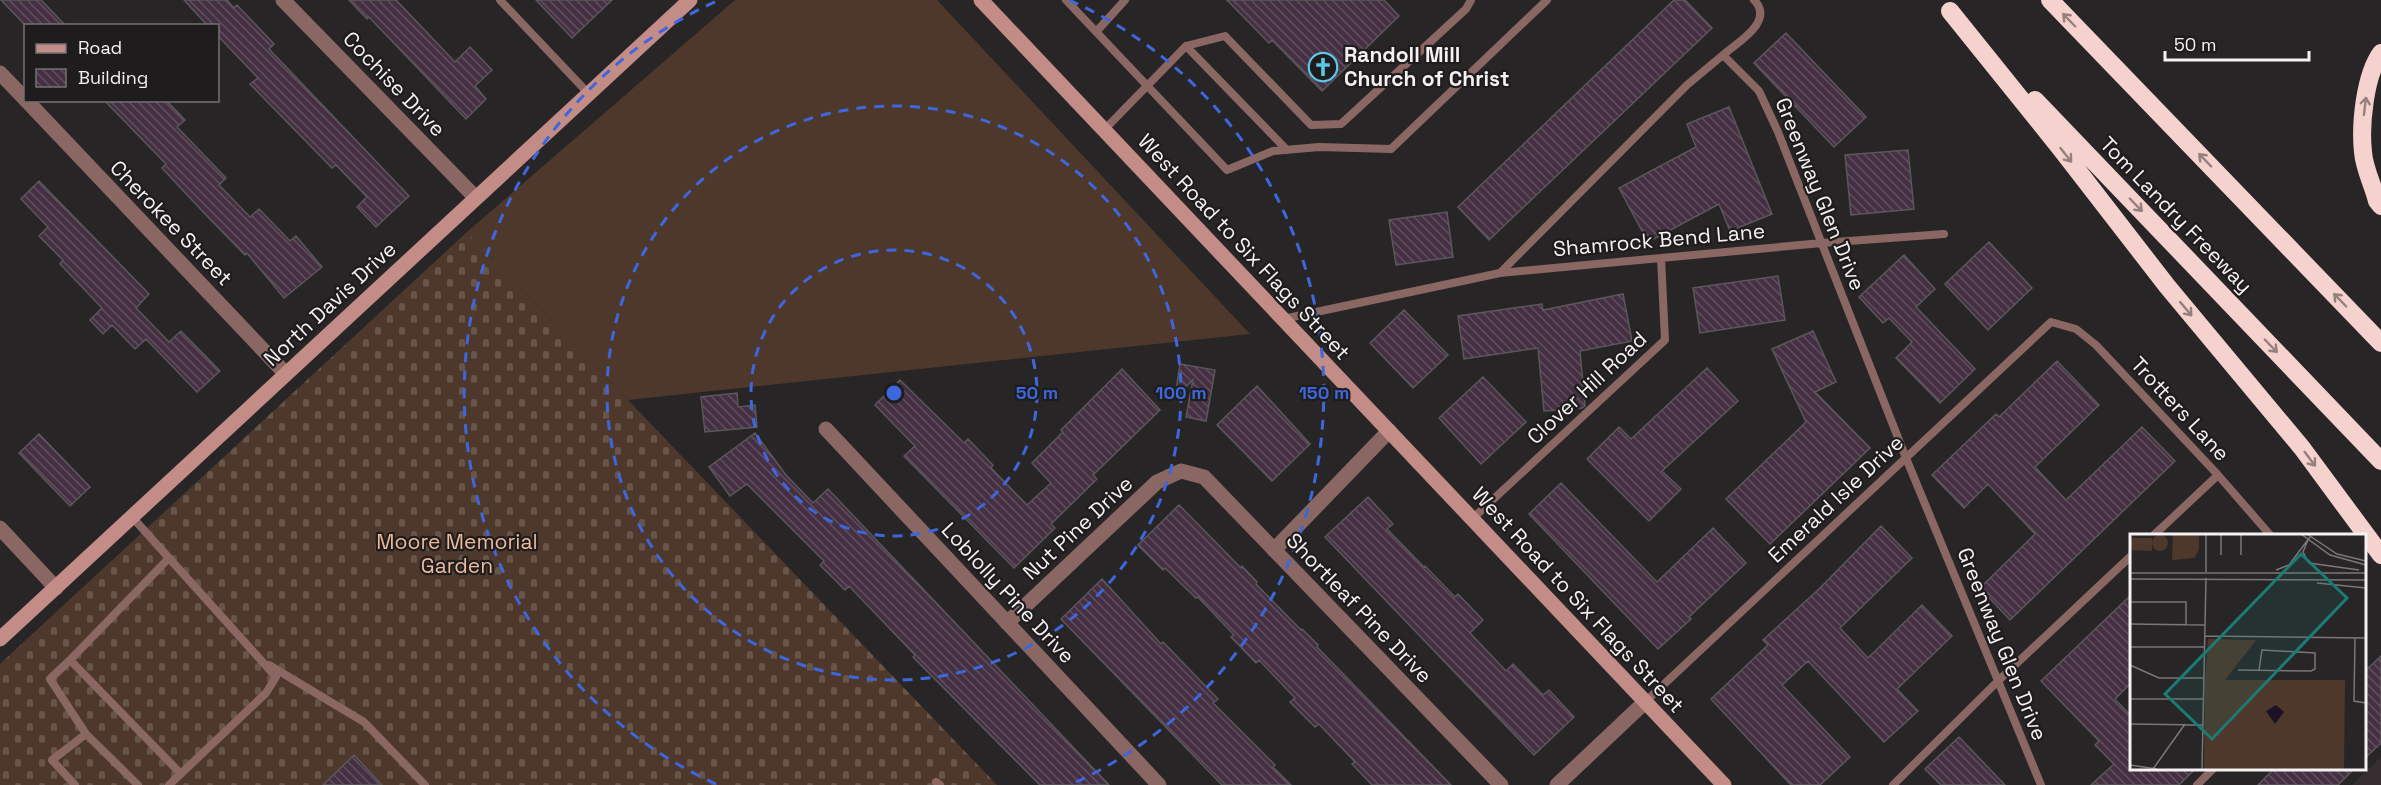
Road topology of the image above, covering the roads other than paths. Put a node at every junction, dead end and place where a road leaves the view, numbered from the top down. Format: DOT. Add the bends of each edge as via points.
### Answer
graph roads {
  1 [pos="283,0"];
  2 [pos="500,0"];
  3 [pos="690,0"];
  4 [pos="981,0"];
  5 [pos="1066,0"];
  6 [pos="1125,0"];
  7 [pos="1471,0"];
  8 [pos="1476,0"];
  9 [pos="1547,0"];
  10 [pos="1754,0"];
  11 [pos="2050,0"];
  12 [pos="1945,6"];
  13 [pos="1466,9"];
  14 [pos="1096,32"];
  15 [pos="1186,46"];
  16 [pos="1723,55"];
  17 [pos="2379,57"];
  18 [pos="0,73"];
  19 [pos="1147,86"];
  20 [pos="588,93"];
  21 [pos="24,98"];
  22 [pos="28,102"];
  23 [pos="1104,130"];
  24 [pos="1287,150"];
  25 [pos="475,197"];
  26 [pos="2381,206"];
  27 [pos="1944,234"];
  28 [pos="1822,243"];
  29 [pos="1661,258"];
  30 [pos="1500,273"];
  31 [pos="1283,319"];
  32 [pos="2051,322"];
  33 [pos="2381,342"];
  34 [pos="286,374"];
  35 [pos="826,429"];
  36 [pos="1389,431"];
  37 [pos="1906,458"];
  38 [pos="2381,461"];
  39 [pos="1181,471"];
  40 [pos="2218,476"];
  41 [pos="133,518"];
  42 [pos="1472,519"];
  43 [pos="0,528"];
  44 [pos="2155,534"];
  45 [pos="2269,534"];
  46 [pos="2365,534"];
  47 [pos="2366,535"];
  48 [pos="1274,550"];
  49 [pos="2381,555"];
  50 [pos="2130,557"];
  51 [pos="169,558"];
  52 [pos="56,588"];
  53 [pos="1008,623"];
  54 [pos="0,639"];
  55 [pos="70,660"];
  56 [pos="264,662"];
  57 [pos="1999,680"];
  58 [pos="1645,702"];
  59 [pos="86,734"];
  60 [pos="2212,770"];
  61 [pos="181,774"];
  62 [pos="75,785"];
  63 [pos="138,785"];
  64 [pos="169,785"];
  65 [pos="424,785"];
  66 [pos="1159,785"];
  67 [pos="1501,785"];
  68 [pos="1557,785"];
  69 [pos="1724,785"];
  70 [pos="1893,785"];
  71 [pos="2041,785"];
  72 [pos="2197,785"];
  1 -- 25 [label="street, Cochise Drive"];
  2 -- 20 [label="lane"];
  3 -- 20 [label="street, North Davis Drive"];
  4 -- 23 [label="street, West Road to Six Flags Street"];
  5 -- 14 [label="lane"];
  6 -- 14 [label="lane"];
  7 -- 13 [label="lane"];
  8 -- 13 [label="lane"];
  9 -- 24 [label="lane" via="1391,149"];
  10 -- 16 [label="lane" via="1762,15 1758,24"];
  33 -- 11 [label="highway, one-way"];
  12 -- 38 [label="highway, Tom Landry Freeway, one-way"];
  12 -- 46 [label="highway, one-way" via="2167,286 2302,448"];
  13 -- 15 [label="lane" via="1341,124 1311,124 1225,36"];
  14 -- 19 [label="lane"];
  15 -- 19 [label="lane"];
  15 -- 24 [label="lane"];
  16 -- 28 [label="lane, Greenway Glen Drive" via="1759,91"];
  16 -- 30 [label="lane" via="1687,85"];
  26 -- 17 [label="highway, one-way" via="2363,153 2364,104"];
  18 -- 21 [label="street, Cherokee Street"];
  19 -- 23 [label="lane"];
  19 -- 24 [label="lane" via="1227,170 1273,151"];
  20 -- 25 [label="street, North Davis Drive"];
  22 -- 34 [label="street, Cherokee Street"];
  23 -- 31 [label="street, West Road to Six Flags Street"];
  25 -- 34 [label="street, North Davis Drive"];
  27 -- 28 [label="lane, Shamrock Bend Lane"];
  28 -- 29 [label="lane, Shamrock Bend Lane"];
  28 -- 37 [label="lane, Greenway Glen Drive"];
  29 -- 30 [label="lane, Shamrock Bend Lane"];
  29 -- 42 [label="lane, Clover Hill Road" via="1665,340"];
  30 -- 31 [label="lane"];
  31 -- 36 [label="street, West Road to Six Flags Street"];
  32 -- 37 [label="lane, Emerald Isle Drive"];
  32 -- 40 [label="lane, Trotters Lane" via="2076,329 2096,345"];
  34 -- 41 [label="street, North Davis Drive"];
  35 -- 53 [label="street, Loblolly Pine Drive"];
  36 -- 42 [label="street, West Road to Six Flags Street"];
  36 -- 48 [label="street"];
  37 -- 57 [label="lane, Greenway Glen Drive"];
  37 -- 58 [label="lane, Emerald Isle Drive"];
  39 -- 48 [label="street, Shortleaf Pine Drive" via="1204,477"];
  39 -- 53 [label="street, Nut Pine Drive" via="1157,482"];
  40 -- 44 [label="lane"];
  40 -- 45 [label="lane, Trotters Lane"];
  41 -- 51 [label="lane"];
  41 -- 52 [label="street, North Davis Drive"];
  42 -- 58 [label="street, West Road to Six Flags Street"];
  43 -- 52 [label="street"];
  47 -- 49 [label="highway, one-way"];
  48 -- 67 [label="street, Shortleaf Pine Drive"];
  50 -- 57 [label="lane"];
  51 -- 55 [label="lane"];
  51 -- 56 [label="lane"];
  52 -- 54 [label="street, North Davis Drive"];
  53 -- 66 [label="street, Loblolly Pine Drive"];
  55 -- 59 [label="lane" via="50,679"];
  55 -- 61 [label="lane"];
  56 -- 61 [label="lane" via="276,677 266,693"];
  56 -- 65 [label="lane" via="364,722"];
  57 -- 70 [label="lane"];
  57 -- 71 [label="lane, Greenway Glen Drive"];
  58 -- 68 [label="street"];
  58 -- 69 [label="street, West Road to Six Flags Street"];
  59 -- 62 [label="lane" via="52,760"];
  59 -- 63 [label="lane"];
  60 -- 72 [label="lane"];
  61 -- 64 [label="lane"];
}
